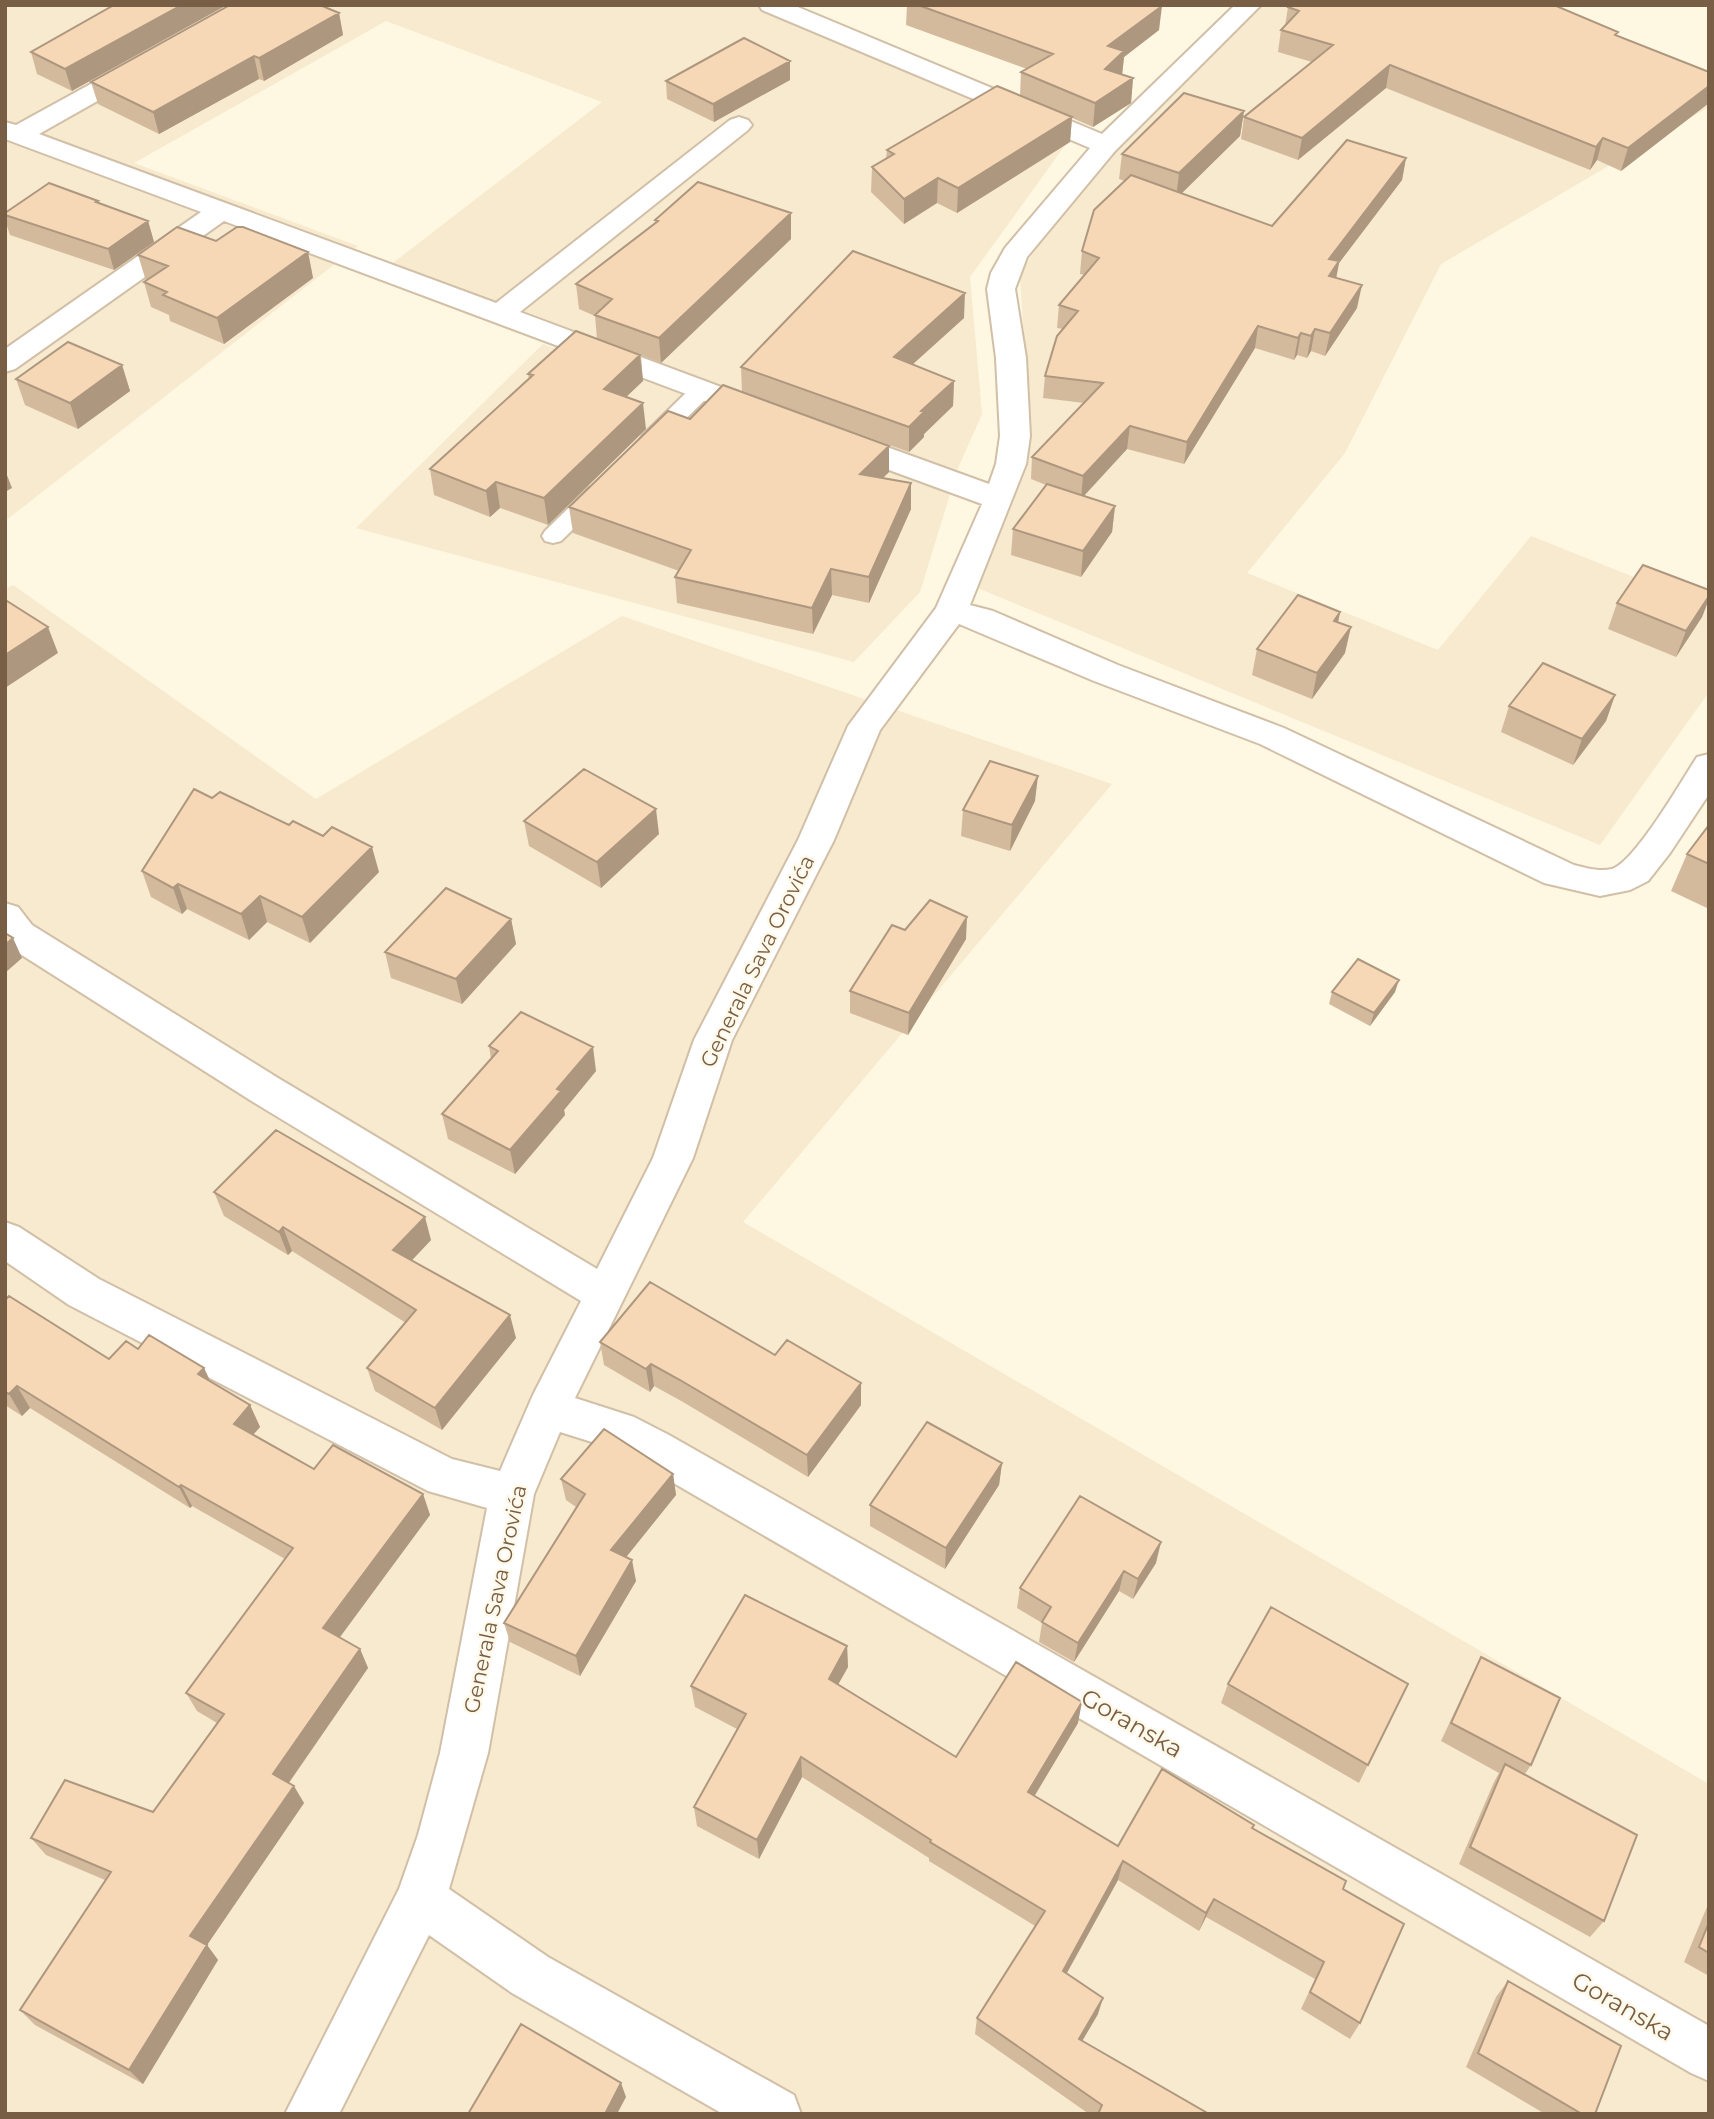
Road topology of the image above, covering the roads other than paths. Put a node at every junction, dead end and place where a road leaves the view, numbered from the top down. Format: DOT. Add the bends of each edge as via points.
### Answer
graph roads {
  1 [pos="771,5"];
  2 [pos="1249,5"];
  3 [pos="158,57"];
  4 [pos="740,125"];
  5 [pos="12,132"];
  6 [pos="1106,145"];
  7 [pos="221,211"];
  8 [pos="498,316"];
  9 [pos="5,363"];
  10 [pos="702,390"];
  11 [pos="632,458"];
  12 [pos="612,478"];
  13 [pos="999,499"];
  14 [pos="553,536"];
  15 [pos="951,611"];
  16 [pos="1709,766"];
  17 [pos="5,917"];
  18 [pos="5,1239"];
  19 [pos="604,1294"];
  20 [pos="548,1409"];
  21 [pos="512,1494"];
  22 [pos="421,1899"];
  23 [pos="1709,2055"];
  24 [pos="311,2114"];
  25 [pos="775,2114"];
  1 -- 6 [label="street"];
  2 -- 6 [label="street, Generala Sava Orovića"];
  3 -- 5 [label="street"];
  4 -- 8 [label="street"];
  5 -- 7 [label="street"];
  6 -- 13 [label="street, Generala Sava Orovića" via="1004,273 1001,289 1015,436"];
  7 -- 8 [label="street"];
  7 -- 9 [label="street"];
  8 -- 10 [label="street"];
  10 -- 11 [label="lane"];
  10 -- 13 [label="street"];
  12 -- 14 [label="lane"];
  13 -- 15 [label="street, Generala Sava Orovića"];
  15 -- 16 [label="street" via="1272,736 1558,874 1594,884 1626,878 1646,858"];
  15 -- 19 [label="street, Generala Sava Orovića" via="864,726 816,840 713,1040 673,1158"];
  17 -- 19 [label="street" via="19,935 217,1060"];
  18 -- 21 [label="street" via="84,1292 444,1477"];
  19 -- 20 [label="street, Generala Sava Orovića"];
  20 -- 21 [label="street, Generala Sava Orovića"];
  20 -- 23 [label="street, Goranska" via="619,1431 654,1449"];
  21 -- 22 [label="street, Generala Sava Orovića" via="464,1753"];
  22 -- 24 [label="street, Generala Sava Orovića"];
  22 -- 25 [label="street" via="530,1975"];
}
